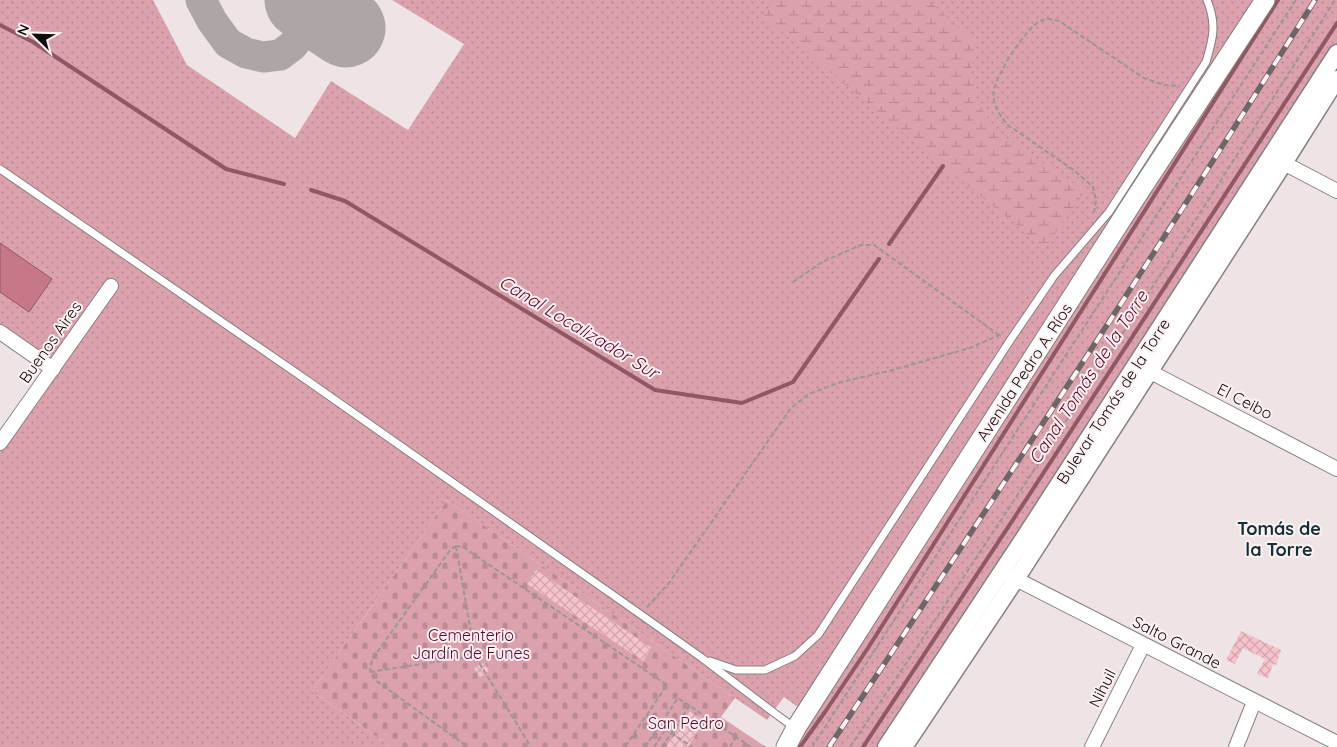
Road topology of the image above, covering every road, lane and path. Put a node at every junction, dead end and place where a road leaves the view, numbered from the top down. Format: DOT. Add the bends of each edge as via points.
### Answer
graph roads {
  1 [pos="1207,0"];
  2 [pos="1265,0"];
  3 [pos="1296,0"];
  4 [pos="1335,0"];
  5 [pos="1337,53"];
  6 [pos="1337,79"];
  7 [pos="1194,80"];
  8 [pos="1278,160"];
  9 [pos="0,169"];
  10 [pos="1337,191"];
  11 [pos="1094,217"];
  12 [pos="793,282"];
  13 [pos="111,286"];
  14 [pos="0,332"];
  15 [pos="999,335"];
  16 [pos="1011,339"];
  17 [pos="1143,368"];
  18 [pos="52,369"];
  19 [pos="0,443"];
  20 [pos="1337,469"];
  21 [pos="456,546"];
  22 [pos="1009,576"];
  23 [pos="640,614"];
  24 [pos="1143,645"];
  25 [pos="475,656"];
  26 [pos="702,658"];
  27 [pos="370,672"];
  28 [pos="1254,702"];
  29 [pos="690,705"];
  30 [pos="646,716"];
  31 [pos="660,725"];
  32 [pos="796,728"];
  33 [pos="666,729"];
  34 [pos="671,733"];
  35 [pos="736,737"];
  36 [pos="1337,743"];
  37 [pos="468,747"];
  38 [pos="531,747"];
  39 [pos="625,747"];
  40 [pos="645,747"];
  41 [pos="654,747"];
  42 [pos="662,747"];
  43 [pos="692,747"];
  44 [pos="730,747"];
  45 [pos="751,747"];
  46 [pos="786,747"];
  47 [pos="812,747"];
  48 [pos="850,747"];
  49 [pos="886,747"];
  50 [pos="904,747"];
  51 [pos="1092,747"];
  52 [pos="1236,747"];
  1 -- 7 [label="lane" via="1214,22 1212,42 1206,62"];
  2 -- 32 [label="main road, Avenida Pedro A. Ríos"];
  3 -- 47 [label="path"];
  4 -- 48 [label="path" via="1046,452"];
  5 -- 8 [label="street, Bulevar Tomás de la Torre"];
  6 -- 8 [label="street, Bulevar Tomás de la Torre"];
  7 -- 11 [label="path" via="1179,86 1144,78 1059,20 1040,21 1028,31 998,78 994,90 999,116 1076,171 1093,187 1096,201"];
  7 -- 16 [label="lane" via="1109,212 1054,276"];
  8 -- 10 [label="street"];
  8 -- 17 [label="street, Bulevar Tomás de la Torre"];
  9 -- 23 [label="lane"];
  12 -- 15 [label="path" via="822,262 861,245 874,245"];
  13 -- 18 [label="street, Buenos Aires"];
  14 -- 18 [label="street"];
  15 -- 16 [label="path"];
  15 -- 23 [label="path" via="970,348 889,372 841,382 809,394 791,408 669,583"];
  16 -- 26 [label="lane" via="818,635 795,656 765,670 736,670"];
  17 -- 20 [label="street, El Ceibo"];
  17 -- 22 [label="street, Bulevar Tomás de la Torre"];
  18 -- 19 [label="street, Buenos Aires"];
  21 -- 25 [label="path"];
  21 -- 27 [label="path" via="373,658"];
  21 -- 30 [label="path" via="463,547 667,685"];
  22 -- 24 [label="street, Salto Grande"];
  22 -- 49 [label="street, Bulevar Tomás de la Torre"];
  22 -- 50 [label="street, Bulevar Tomás de la Torre"];
  23 -- 26 [label="lane"];
  24 -- 28 [label="street, Salto Grande"];
  24 -- 51 [label="street, Nihuil"];
  25 -- 27 [label="path"];
  25 -- 38 [label="path"];
  26 -- 32 [label="lane"];
  27 -- 37 [label="path" via="375,680"];
  28 -- 36 [label="street, Salto Grande"];
  28 -- 52 [label="street"];
  29 -- 31 [label="path" via="678,698"];
  29 -- 34 [label="path"];
  29 -- 35 [label="path"];
  30 -- 31 [label="path"];
  30 -- 39 [label="path"];
  31 -- 33 [label="path"];
  31 -- 40 [label="path"];
  32 -- 46 [label="main road, Avenida Pedro A. Ríos"];
  33 -- 34 [label="path"];
  33 -- 41 [label="path"];
  34 -- 42 [label="path"];
  34 -- 43 [label="path"];
  35 -- 44 [label="path"];
  35 -- 45 [label="path"];
}
